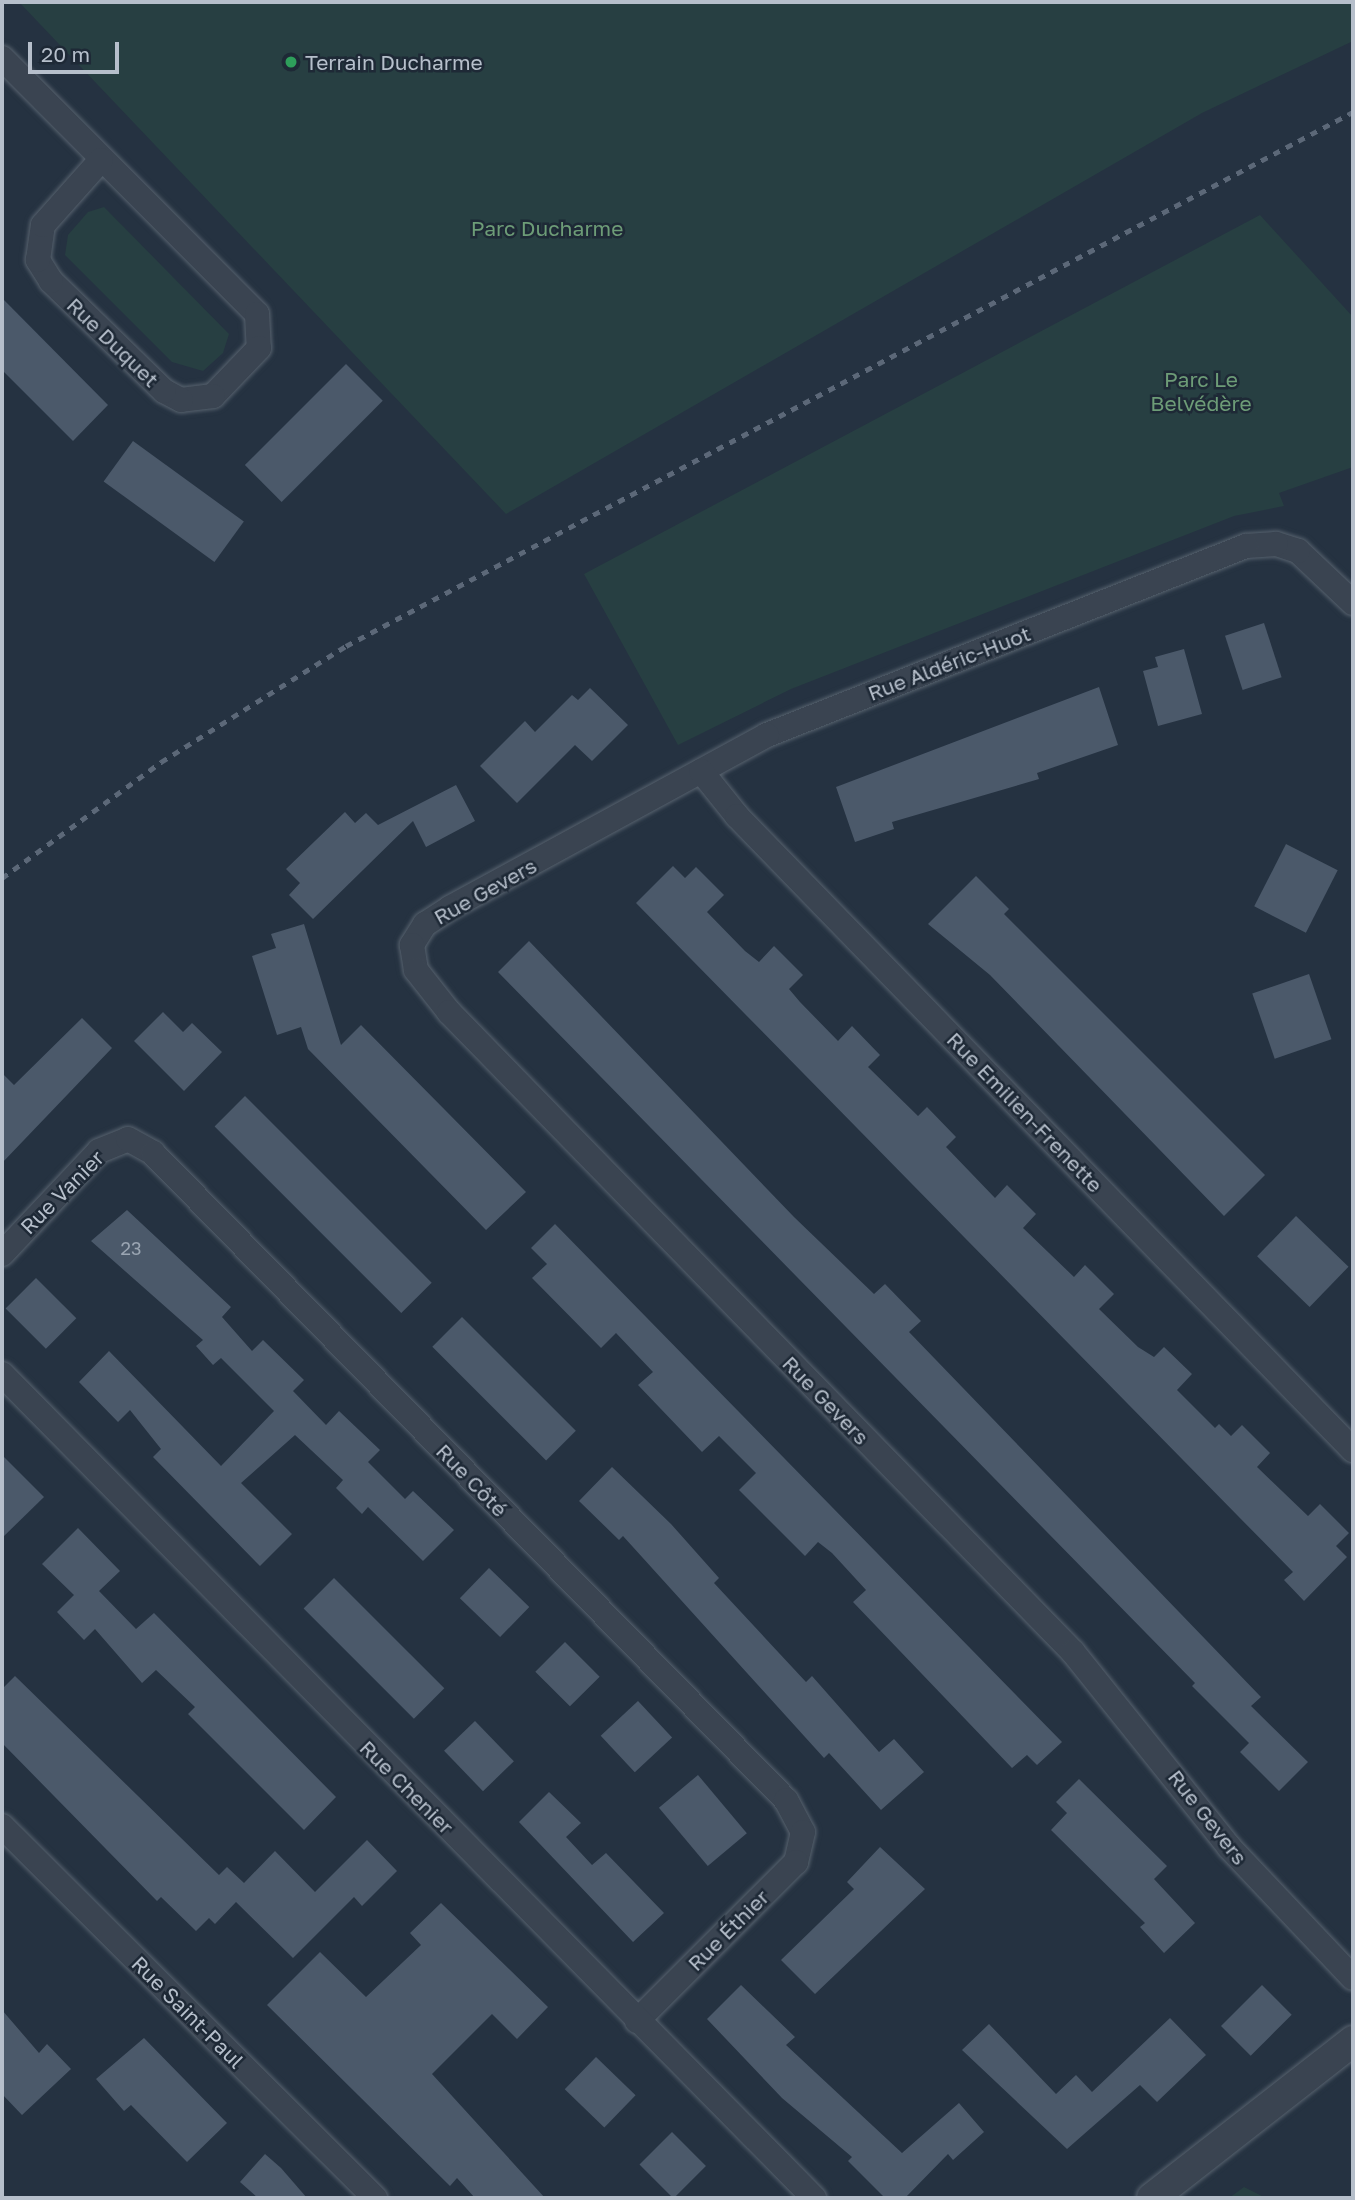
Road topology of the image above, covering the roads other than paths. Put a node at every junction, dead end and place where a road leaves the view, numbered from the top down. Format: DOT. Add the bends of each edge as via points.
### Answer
graph roads {
  1 [pos="2,58"];
  2 [pos="100,160"];
  3 [pos="1353,603"];
  4 [pos="701,771"];
  5 [pos="546,858"];
  6 [pos="128,1139"];
  7 [pos="2,1254"];
  8 [pos="2,1374"];
  9 [pos="1353,1450"];
  10 [pos="2,1826"];
  11 [pos="803,1832"];
  12 [pos="1353,1978"];
  13 [pos="637,2021"];
  14 [pos="1353,2041"];
  15 [pos="375,2198"];
  16 [pos="814,2198"];
  17 [pos="1152,2198"];
  1 -- 2 [label="street, Rue Duquet"];
  2 -- 2 [label="street, Rue Duquet" via="261,322 262,338 250,362 213,396 181,400 164,391 51,281 38,260 43,225"];
  3 -- 4 [label="street, Rue Aldéric-Huot" via="1298,551 1255,544 797,722"];
  4 -- 5 [label="street, Rue Aldéric-Huot"];
  4 -- 9 [label="street, Rue Emilien-Frenette" via="737,816"];
  5 -- 12 [label="street, Rue Gevers" via="450,908 416,934 412,957 426,985 1073,1652 1229,1847"];
  6 -- 7 [label="street, Rue Vanier" via="99,1151"];
  6 -- 11 [label="street, Rue Côté" via="153,1153 786,1800"];
  8 -- 13 [label="street, Rue Chenier"];
  10 -- 15 [label="street, Rue Saint-Paul"];
  11 -- 13 [label="street, Rue Éthier" via="796,1862"];
  13 -- 16 [label="street, Rue Chenier"];
  14 -- 17 [label="street"];
}
